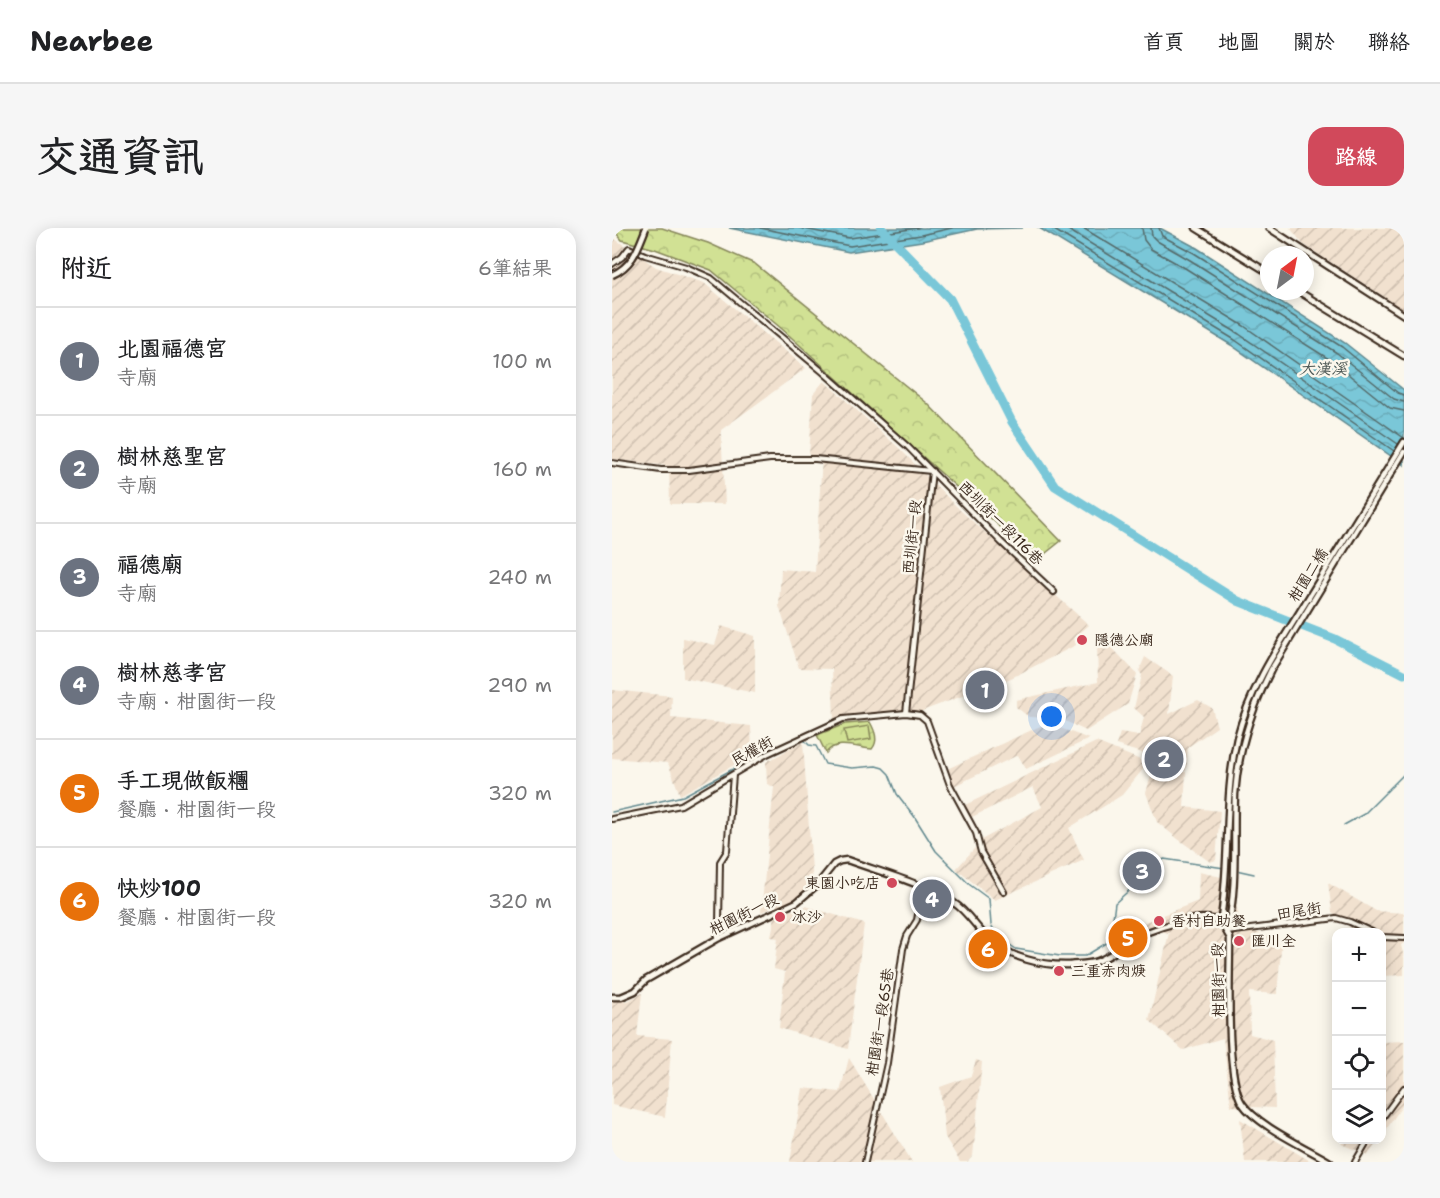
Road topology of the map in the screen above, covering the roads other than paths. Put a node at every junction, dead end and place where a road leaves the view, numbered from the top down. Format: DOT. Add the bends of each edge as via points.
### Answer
graph roads {
  1 [pos="646,228"];
  2 [pos="1196,228"];
  3 [pos="1269,228"];
  4 [pos="612,264"];
  5 [pos="1260,267"];
  6 [pos="612,275"];
  7 [pos="1313,300"];
  8 [pos="1404,315"];
  9 [pos="1404,356"];
  10 [pos="1404,442"];
  11 [pos="1404,452"];
  12 [pos="612,463"];
  13 [pos="932,471"];
  14 [pos="1054,592"];
  15 [pos="906,713"];
  16 [pos="734,775"];
  17 [pos="612,819"];
  18 [pos="923,888"];
  19 [pos="1004,892"];
  20 [pos="1220,924"];
  21 [pos="1362,928"];
  22 [pos="1227,932"];
  23 [pos="1386,937"];
  24 [pos="1404,938"];
  25 [pos="717,939"];
  26 [pos="612,997"];
  27 [pos="1404,1088"];
  28 [pos="1386,1113"];
  29 [pos="1366,1144"];
  30 [pos="865,1162"];
  31 [pos="1330,1162"];
  32 [pos="1355,1162"];
  1 -- 6 [label="street, bridge" via="634,258"];
  2 -- 5 [label="street"];
  3 -- 8 [label="street"];
  4 -- 13 [label="street, 西圳街一段116巷" via="629,248 711,278"];
  7 -- 9 [label="street"];
  10 -- 20 [label="street, 柑園二橋" via="1269,662 1241,724 1231,774"];
  11 -- 22 [label="street, 柑園二橋" via="1271,670 1255,703 1236,784"];
  12 -- 13 [label="street" via="689,470 770,459 815,459"];
  13 -- 14 [label="street, 西圳街一段116巷"];
  13 -- 15 [label="street, 西圳街一段"];
  15 -- 16 [label="street, 民權街" via="843,719 767,754"];
  15 -- 19 [label="street" via="920,715 927,721 950,786"];
  16 -- 17 [label="street, 民權街" via="681,805"];
  16 -- 25 [label="street" via="727,851 720,862"];
  18 -- 20 [label="street, 柑園街一段" via="956,905 1000,948 1047,963 1098,961 1145,933 1176,923 1204,918"];
  18 -- 25 [label="street, 柑園街一段" via="847,860 840,861 797,902"];
  18 -- 30 [label="street, 柑園街一段65巷" via="917,920 903,949 886,1063"];
  20 -- 22 [label="street, 柑園街一段"];
  21 -- 22 [label="street, 田尾街" via="1336,918"];
  22 -- 31 [label="street, 柑園街一段" via="1232,1061 1242,1103 1256,1117"];
  23 -- 24 [label="street"];
  25 -- 26 [label="street, 柑園街一段" via="646,980 635,991"];
  27 -- 28 [label="street"];
  29 -- 32 [label="street"];
}
